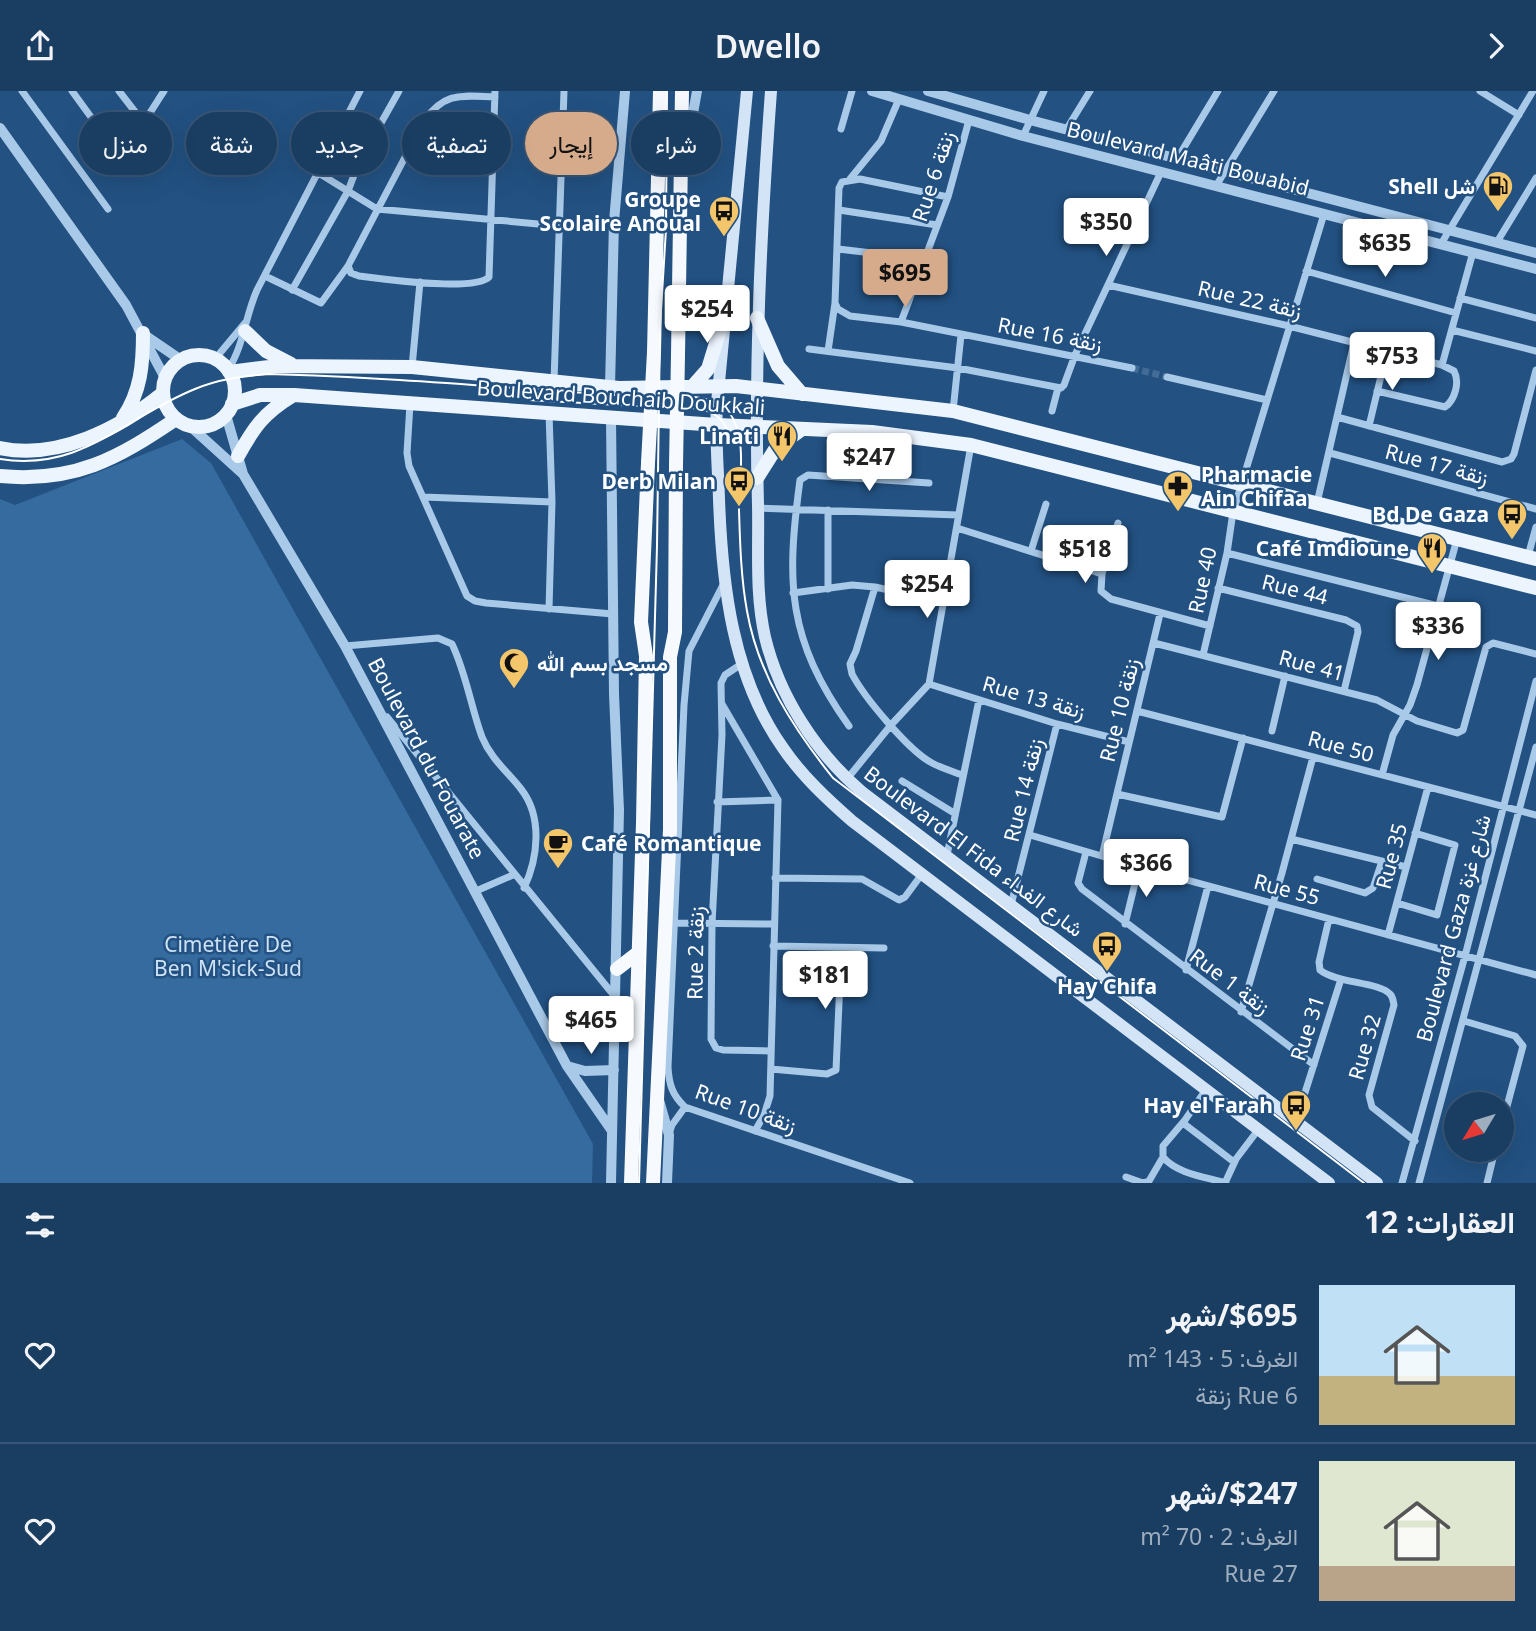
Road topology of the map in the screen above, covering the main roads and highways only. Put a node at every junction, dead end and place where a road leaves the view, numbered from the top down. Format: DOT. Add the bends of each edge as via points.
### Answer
graph roads {
  1 [pos="660,91"];
  2 [pos="682,91"];
  3 [pos="747,91"];
  4 [pos="771,91"];
  5 [pos="727,307"];
  6 [pos="757,318"];
  7 [pos="245,327"];
  8 [pos="143,333"];
  9 [pos="296,366"];
  10 [pos="228,371"];
  11 [pos="164,385"];
  12 [pos="692,386"];
  13 [pos="719,386"];
  14 [pos="756,388"];
  15 [pos="802,394"];
  16 [pos="294,395"];
  17 [pos="229,410"];
  18 [pos="121,421"];
  19 [pos="183,423"];
  20 [pos="716,425"];
  21 [pos="755,427"];
  22 [pos="802,429"];
  23 [pos="0,448"];
  24 [pos="238,456"];
  25 [pos="0,476"];
  26 [pos="757,478"];
  27 [pos="1532,558"];
  28 [pos="1536,588"];
  29 [pos="639,952"];
  30 [pos="617,968"];
  31 [pos="628,1179"];
  32 [pos="653,1183"];
  33 [pos="1329,1183"];
  34 [pos="1377,1183"];
  1 -- 29 [label="highway, bridge" via="641,622 646,656"];
  2 -- 32 [label="highway, bridge" via="670,829"];
  3 -- 5 [label="main road"];
  4 -- 6 [label="main road, Boulevard El Fida شارع الفداء"];
  5 -- 12 [label="main road" via="708,369"];
  5 -- 13 [label="main road"];
  6 -- 14 [label="main road, Boulevard El Fida شارع الفداء"];
  6 -- 15 [label="main road" via="778,366"];
  7 -- 9 [label="main road" via="266,351"];
  8 -- 18 [label="main road" via="139,387"];
  9 -- 10 [label="main road, Boulevard Bouchaib Doukkali"];
  9 -- 12 [label="main road, Boulevard Bouchaib Doukkali" via="412,367 610,387"];
  10 -- 11 [label="main road" via="215,359 192,356 172,367"];
  10 -- 17 [label="main road" via="234,386"];
  11 -- 18 [label="main road" via="149,404"];
  11 -- 19 [label="main road" via="165,403"];
  12 -- 13 [label="main road, Boulevard Bouchaib Doukkali"];
  13 -- 14 [label="main road, Boulevard Bouchaib Doukkali"];
  13 -- 20 [label="main road"];
  14 -- 15 [label="main road, Boulevard Bouchaib Doukkali"];
  14 -- 21 [label="main road, Boulevard El Fida شارع الفداء"];
  15 -- 27 [label="main road, Boulevard Bouchaib Doukkali" via="953,411"];
  16 -- 17 [label="main road, Boulevard Bouchaib Doukkali" via="260,395"];
  16 -- 20 [label="main road, Boulevard Bouchaib Doukkali"];
  16 -- 24 [label="main road" via="258,422"];
  17 -- 19 [label="main road" via="205,427"];
  18 -- 23 [label="main road" via="51,450"];
  19 -- 25 [label="main road" via="110,460 69,473"];
  20 -- 21 [label="main road, Boulevard Bouchaib Doukkali"];
  20 -- 33 [label="main road" via="721,548 733,630 767,723 803,773 852,821"];
  21 -- 22 [label="main road, Boulevard Bouchaib Doukkali"];
  21 -- 26 [label="main road, Boulevard El Fida شارع الفداء"];
  22 -- 26 [label="main road" via="776,448"];
  22 -- 28 [label="main road, Boulevard Bouchaib Doukkali" via="872,432 971,445"];
  26 -- 34 [label="main road, Boulevard El Fida شارع الفداء" via="757,565 765,638 799,716 846,779"];
  29 -- 30 [label="highway"];
  29 -- 31 [label="highway"];
}
